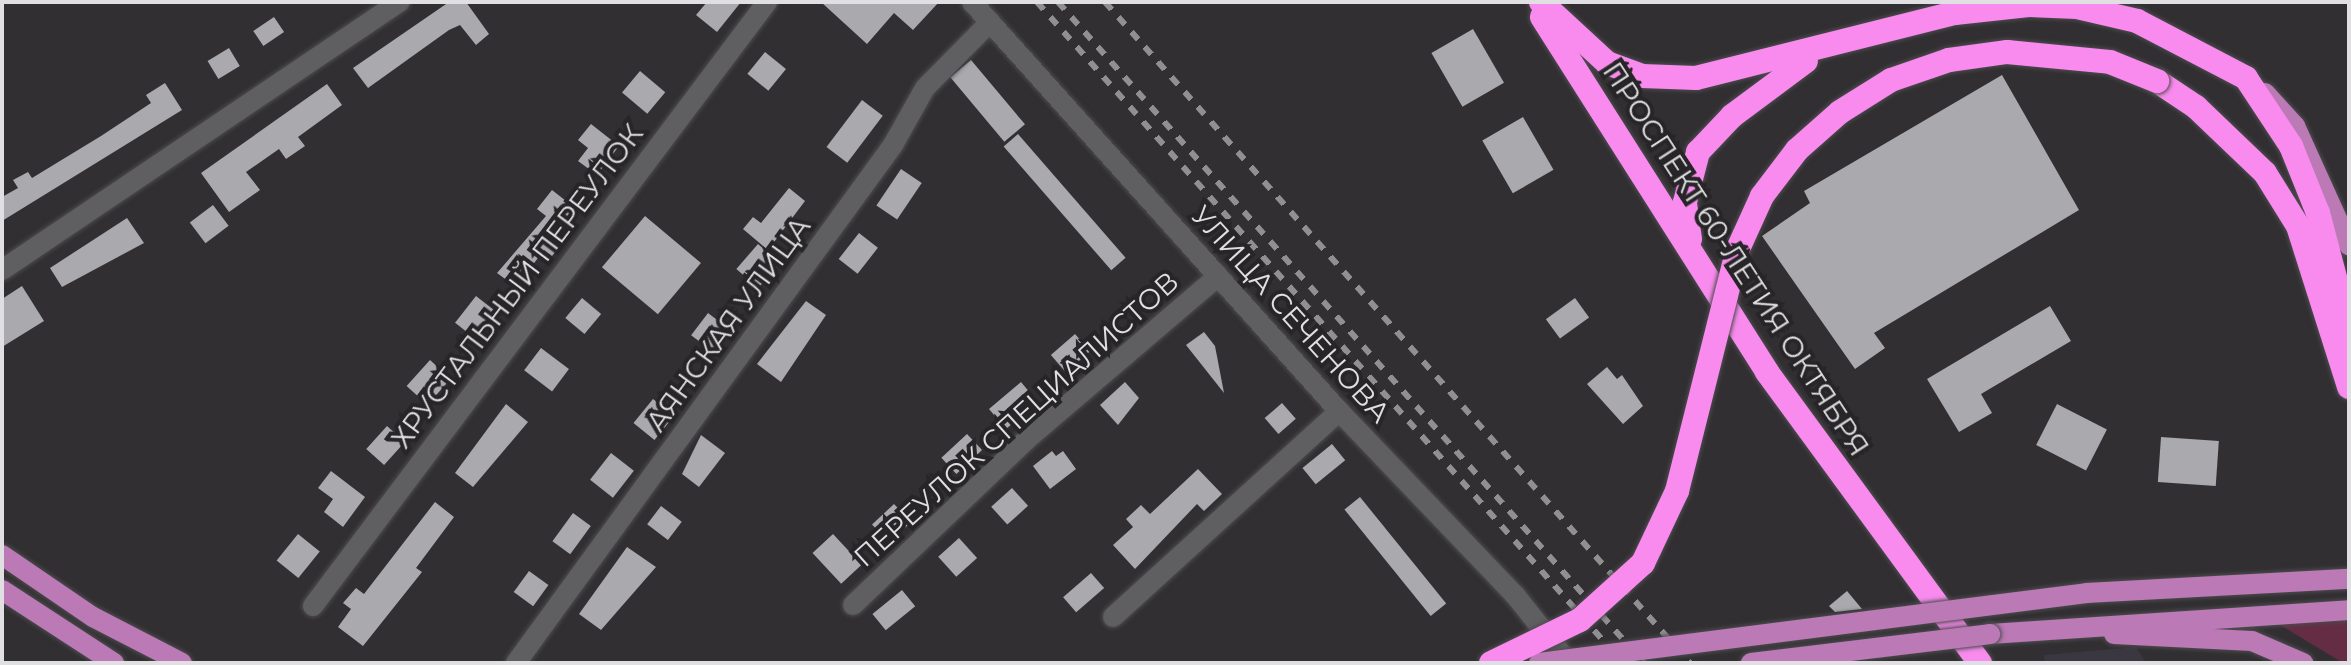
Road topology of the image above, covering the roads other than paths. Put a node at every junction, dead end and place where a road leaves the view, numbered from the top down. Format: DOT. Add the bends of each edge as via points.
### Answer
graph roads {
  1 [pos="400,2"];
  2 [pos="767,2"];
  3 [pos="972,2"];
  4 [pos="1532,2"];
  5 [pos="1541,2"];
  6 [pos="2029,3"];
  7 [pos="990,22"];
  8 [pos="1824,49"];
  9 [pos="2246,78"];
  10 [pos="2349,245"];
  11 [pos="1703,267"];
  12 [pos="2,270"];
  13 [pos="1218,276"];
  14 [pos="2349,330"];
  15 [pos="2349,387"];
  16 [pos="1339,411"];
  17 [pos="2,555"];
  18 [pos="2349,579"];
  19 [pos="7,593"];
  20 [pos="853,605"];
  21 [pos="313,606"];
  22 [pos="2349,610"];
  23 [pos="1113,617"];
  24 [pos="1990,634"];
  25 [pos="114,663"];
  26 [pos="182,663"];
  27 [pos="516,663"];
  28 [pos="1491,663"];
  29 [pos="1539,663"];
  30 [pos="1569,663"];
  31 [pos="1751,663"];
  32 [pos="1980,663"];
  33 [pos="2303,663"];
  1 -- 12 [label="street"];
  2 -- 21 [label="street, ХРУСТАЛЬНЫЙ ПЕРЕУЛОК"];
  3 -- 7 [label="street, УЛИЦА СЕЧЕНОВА"];
  4 -- 11 [label="highway, ПРОСПЕКТ 60-ЛЕТИЯ ОКТЯБРЯ"];
  5 -- 8 [label="highway, ПРОСПЕКТ 60-ЛЕТИЯ ОКТЯБРЯ" via="1607,63 1642,76 1696,78"];
  6 -- 8 [label="highway, ПРОСПЕКТ 60-ЛЕТИЯ ОКТЯБРЯ" via="1955,13"];
  6 -- 9 [label="highway, ПРОСПЕКТ 60-ЛЕТИЯ ОКТЯБРЯ" via="2137,21"];
  7 -- 13 [label="street, УЛИЦА СЕЧЕНОВА"];
  7 -- 27 [label="street, АЯНСКАЯ УЛИЦА" via="925,88 893,145"];
  8 -- 11 [label="highway" via="1775,80 1698,152 1685,202 1691,245"];
  9 -- 10 [label="main road" via="2295,126"];
  9 -- 14 [label="highway, ПРОСПЕКТ 60-ЛЕТИЯ ОКТЯБРЯ" via="2291,146 2313,199"];
  11 -- 32 [label="highway, ПРОСПЕКТ 60-ЛЕТИЯ ОКТЯБРЯ" via="1767,372"];
  13 -- 16 [label="street, УЛИЦА СЕЧЕНОВА"];
  13 -- 20 [label="street, ПЕРЕУЛОК СПЕЦИАЛИСТОВ" via="1025,441"];
  15 -- 28 [label="highway, bridge" via="2298,226 2265,173 2224,131 2157,81 2110,62 2007,52 1949,60 1905,75 1840,112 1788,162 1762,196 1738,249 1682,476 1643,563 1580,620"];
  16 -- 23 [label="street"];
  16 -- 30 [label="street, УЛИЦА СЕЧЕНОВА" via="1515,595"];
  17 -- 26 [label="main road"];
  18 -- 29 [label="main road, bridge" via="2055,596"];
  19 -- 25 [label="main road"];
  22 -- 24 [label="main road"];
  24 -- 31 [label="main road, bridge"];
  24 -- 33 [label="main road" via="2213,636 2252,641"];
}
